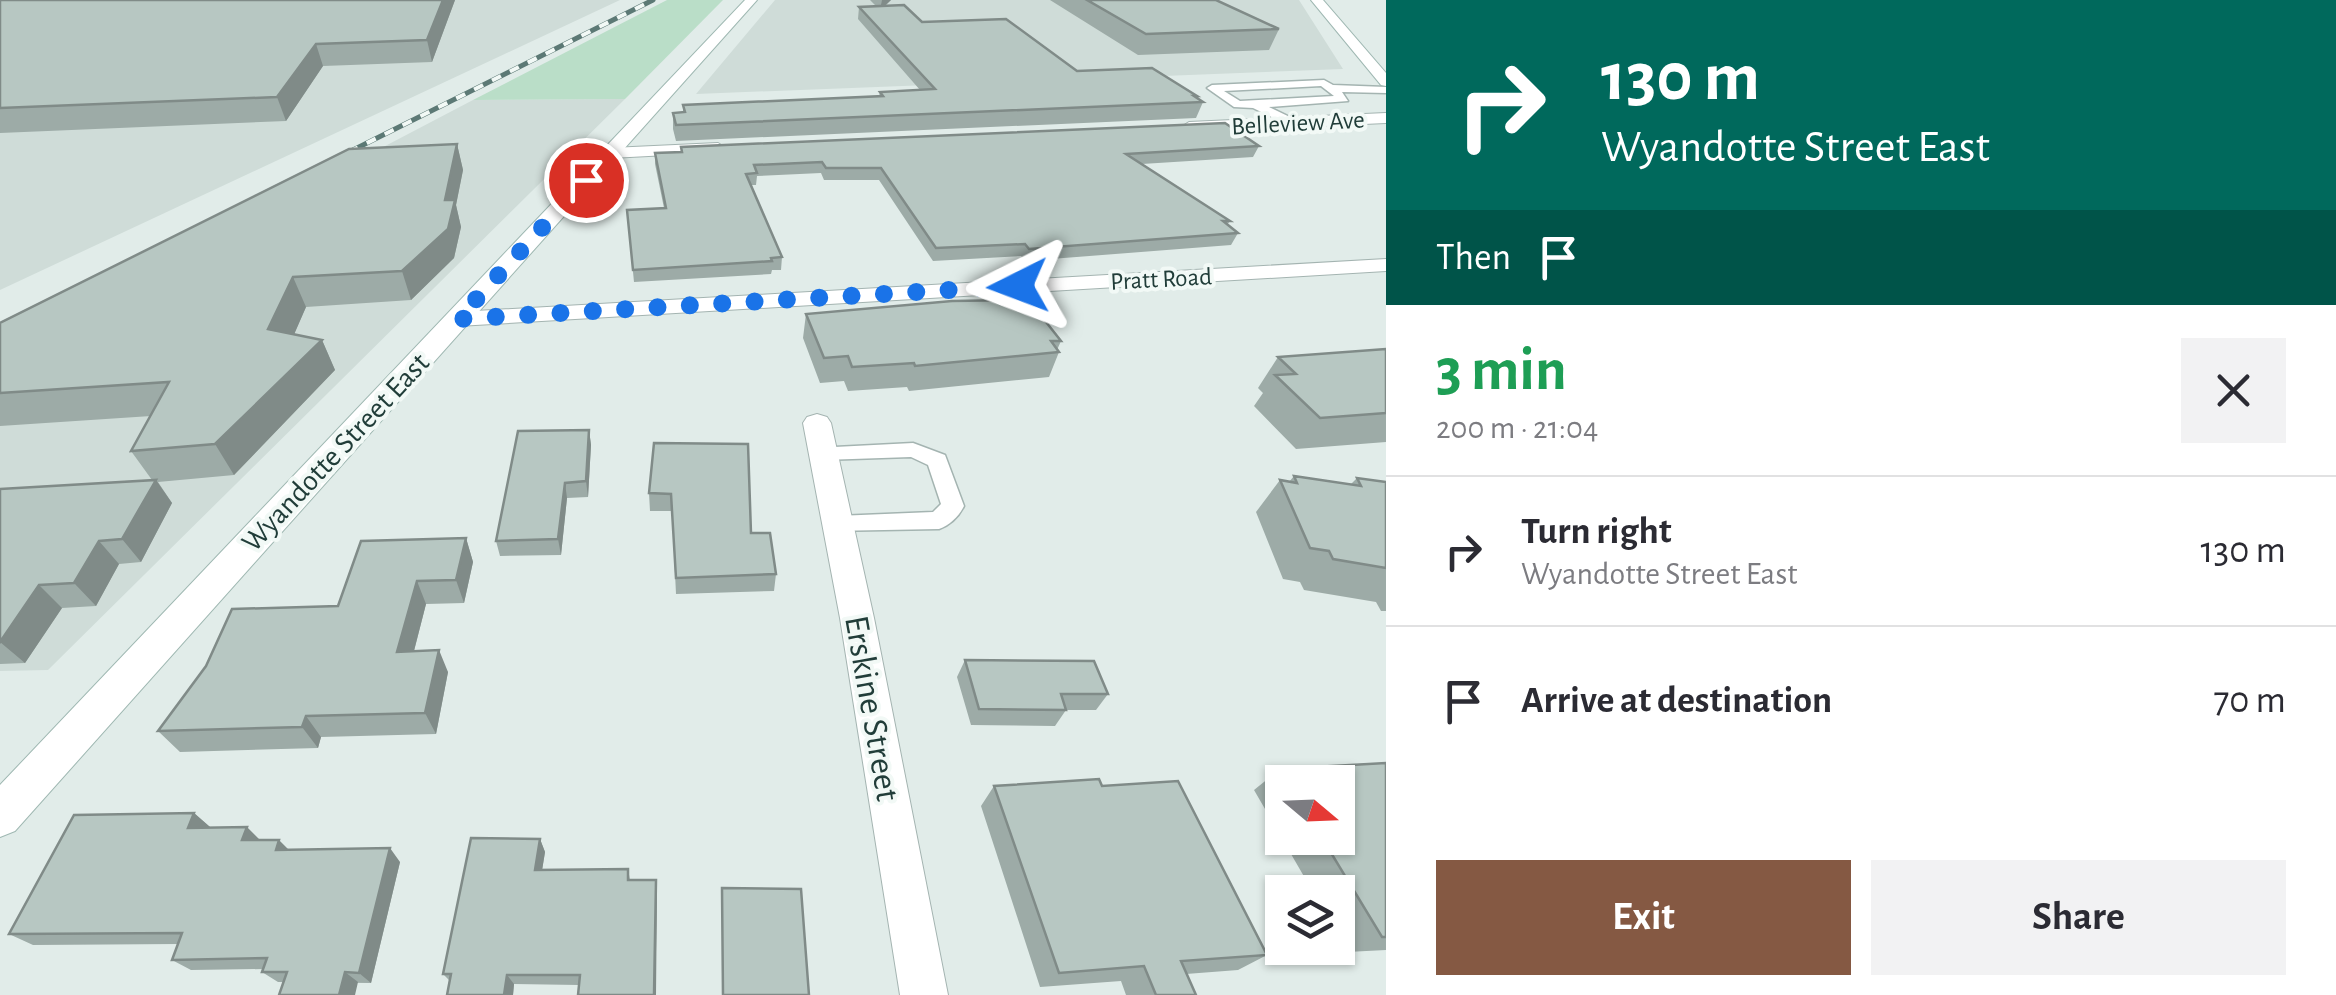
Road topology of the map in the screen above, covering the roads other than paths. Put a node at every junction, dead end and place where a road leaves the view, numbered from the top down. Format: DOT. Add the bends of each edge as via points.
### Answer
graph roads {
  1 [pos="751,0"];
  2 [pos="1317,0"];
  3 [pos="1386,82"];
  4 [pos="1330,88"];
  5 [pos="1386,90"];
  6 [pos="1256,104"];
  7 [pos="1386,118"];
  8 [pos="1290,122"];
  9 [pos="1170,128"];
  10 [pos="730,148"];
  11 [pos="611,153"];
  12 [pos="1386,265"];
  13 [pos="458,319"];
  14 [pos="820,438"];
  15 [pos="838,525"];
  16 [pos="0,816"];
  17 [pos="924,995"];
  1 -- 11 [label="main road, Wyandotte Street East"];
  2 -- 3 [label="main road"];
  4 -- 5 [label="lane"];
  4 -- 6 [label="lane" via="1344,99"];
  4 -- 6 [label="lane" via="1212,88 1238,104"];
  6 -- 8 [label="lane"];
  7 -- 8 [label="main road, Belleview Ave"];
  8 -- 9 [label="main road, Belleview Ave"];
  10 -- 11 [label="main road"];
  11 -- 13 [label="main road, Wyandotte Street East"];
  12 -- 13 [label="main road, Pratt Road"];
  13 -- 16 [label="main road, Wyandotte Street East"];
  14 -- 15 [label="main road, Erskine Street"];
  14 -- 15 [label="lane" via="913,450 936,460 953,506 939,520"];
  15 -- 17 [label="main road, Erskine Street"];
}
